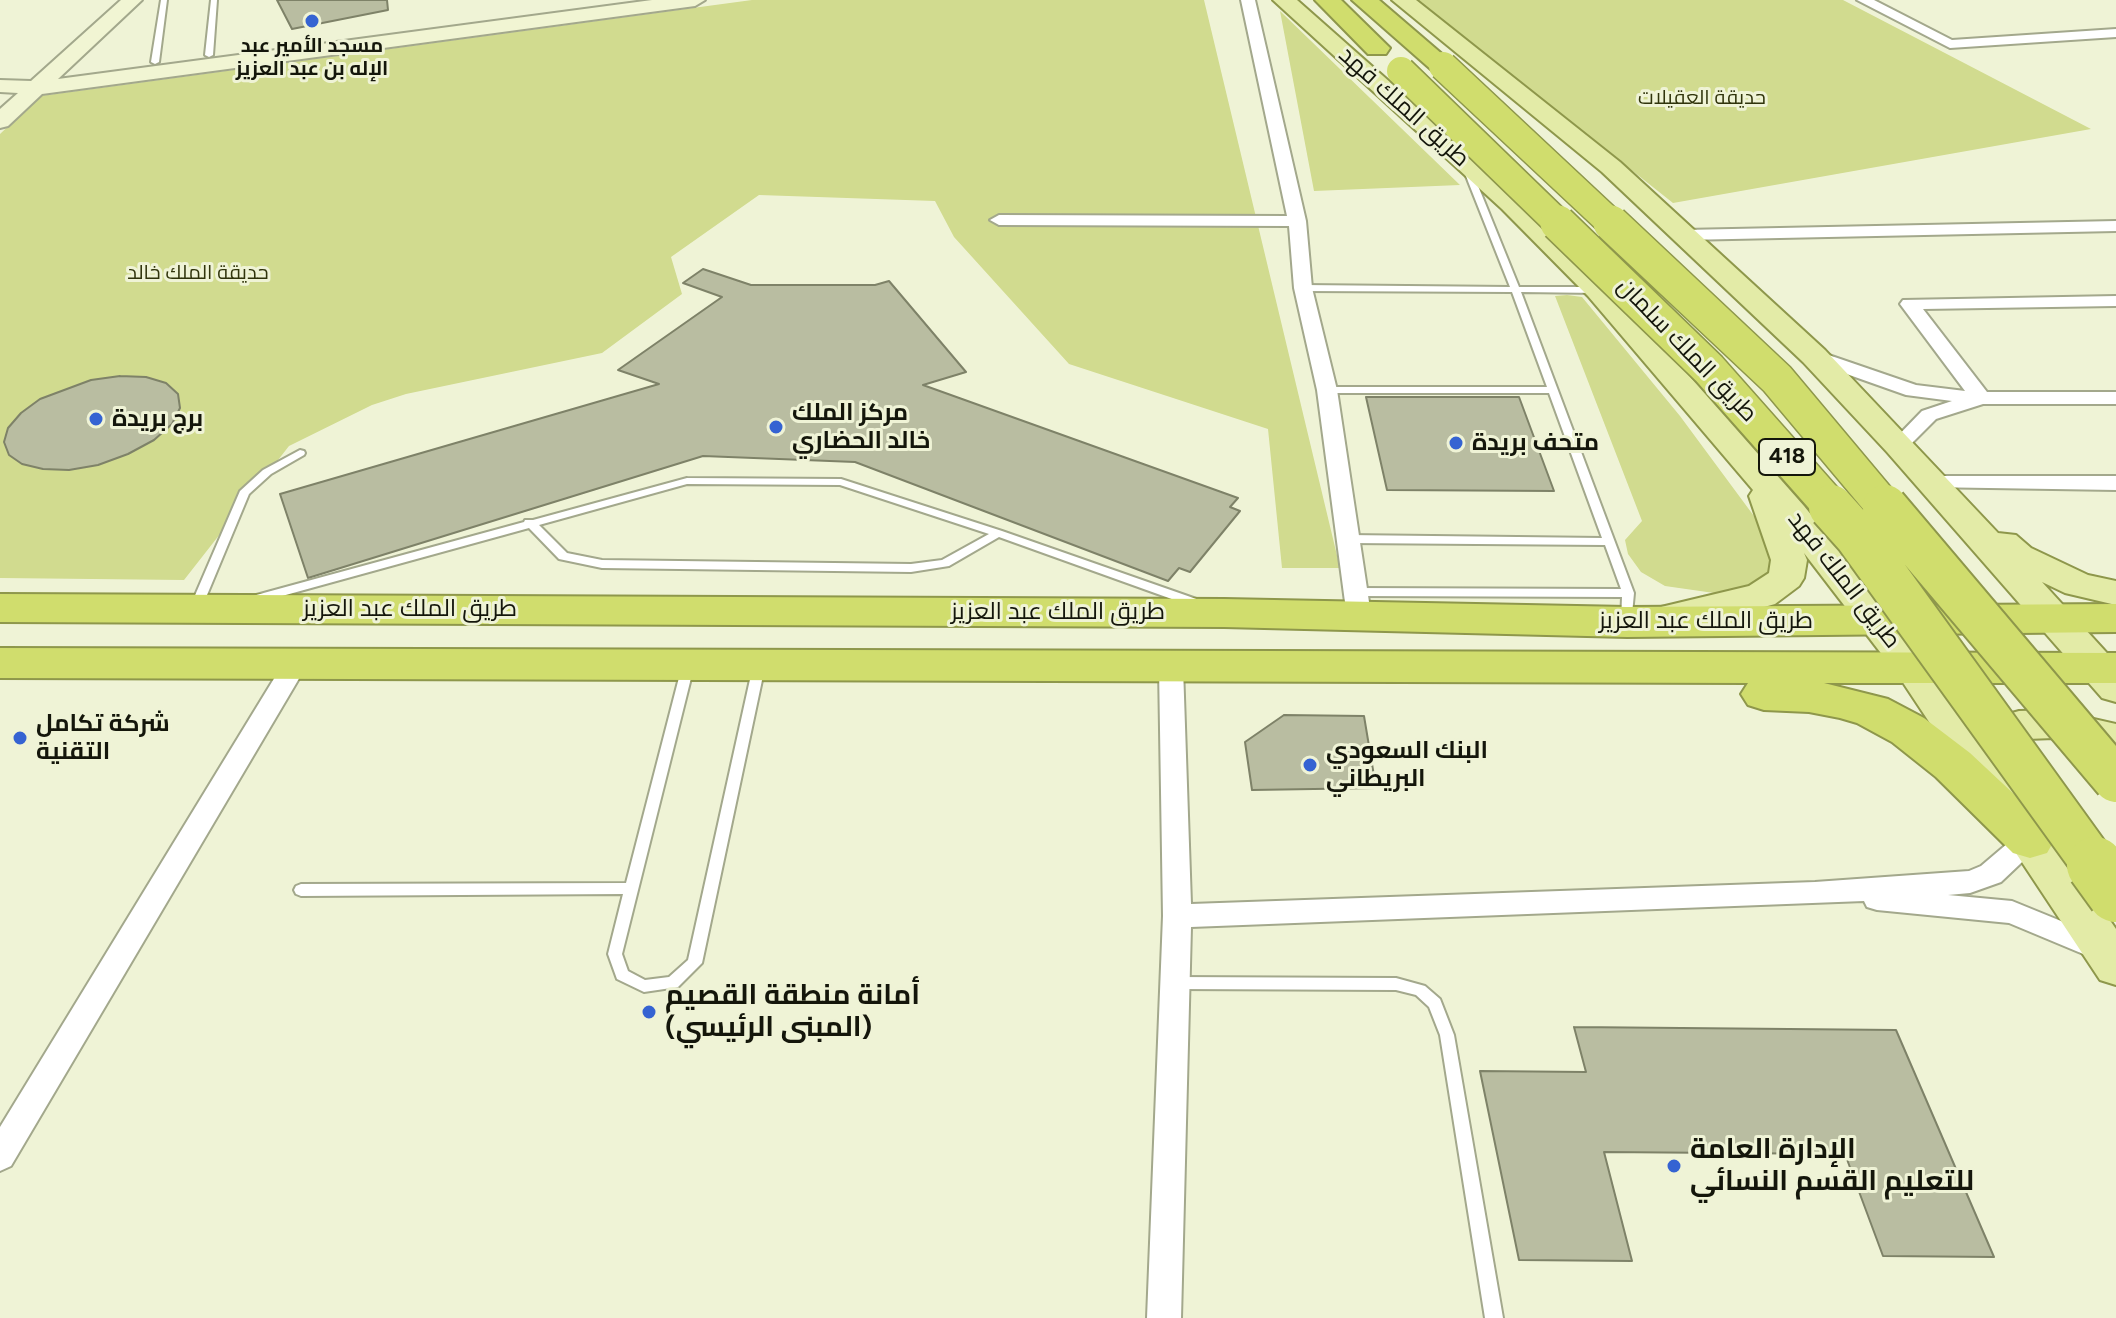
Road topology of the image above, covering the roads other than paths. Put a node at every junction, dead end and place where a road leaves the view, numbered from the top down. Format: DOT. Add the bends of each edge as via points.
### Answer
graph roads {
  1 [pos="109,0"];
  2 [pos="132,0"];
  3 [pos="164,0"];
  4 [pos="214,0"];
  5 [pos="613,0"];
  6 [pos="695,0"];
  7 [pos="1248,0"];
  8 [pos="1284,0"];
  9 [pos="1327,0"];
  10 [pos="1364,0"];
  11 [pos="1403,0"];
  12 [pos="1864,0"];
  13 [pos="2116,33"];
  14 [pos="209,55"];
  15 [pos="155,62"];
  16 [pos="37,72"];
  17 [pos="2,87"];
  18 [pos="0,121"];
  19 [pos="1464,160"];
  20 [pos="999,220"];
  21 [pos="1297,221"];
  22 [pos="2116,226"];
  23 [pos="1684,235"];
  24 [pos="1303,288"];
  25 [pos="1516,290"];
  26 [pos="1598,290"];
  27 [pos="2116,301"];
  28 [pos="1814,356"];
  29 [pos="1327,390"];
  30 [pos="1553,390"];
  31 [pos="1981,398"];
  32 [pos="2116,398"];
  33 [pos="1899,445"];
  34 [pos="300,453"];
  35 [pos="1758,474"];
  36 [pos="1932,482"];
  37 [pos="2116,483"];
  38 [pos="1792,514"];
  39 [pos="529,522"];
  40 [pos="998,533"];
  41 [pos="1348,539"];
  42 [pos="1609,542"];
  43 [pos="2116,593"];
  44 [pos="1359,605"];
  45 [pos="0,608"];
  46 [pos="210,608"];
  47 [pos="1632,612"];
  48 [pos="1224,613"];
  49 [pos="2054,618"];
  50 [pos="2116,618"];
  51 [pos="1879,622"];
  52 [pos="0,663"];
  53 [pos="295,665"];
  54 [pos="688,666"];
  55 [pos="759,666"];
  56 [pos="1171,667"];
  57 [pos="1439,667"];
  58 [pos="1914,669"];
  59 [pos="2110,675"];
  60 [pos="2116,739"];
  61 [pos="2116,780"];
  62 [pos="2030,839"];
  63 [pos="632,888"];
  64 [pos="301,890"];
  65 [pos="1815,893"];
  66 [pos="2116,894"];
  67 [pos="1177,916"];
  68 [pos="2112,960"];
  69 [pos="1174,983"];
  70 [pos="0,1156"];
  71 [pos="1164,1318"];
  72 [pos="1494,1318"];
  1 -- 16 [label="street"];
  2 -- 16 [label="street"];
  3 -- 15 [label="lane"];
  4 -- 14 [label="lane"];
  5 -- 14 [label="street"];
  6 -- 16 [label="street"];
  7 -- 21 [label="street"];
  8 -- 19 [label="main road, طريق الملك فهد"];
  9 -- 66 [label="highway, طريق الملك سلمان / 418, bridge" via="1709,369 1857,536"];
  10 -- 61 [label="highway, طريق الملك سلمان / 418, bridge" via="1443,66 1777,379"];
  11 -- 23 [label="main road" via="1611,167"];
  12 -- 13 [label="street" via="1950,44"];
  14 -- 15 [label="street"];
  15 -- 16 [label="street"];
  16 -- 17 [label="street"];
  16 -- 18 [label="street"];
  19 -- 25 [label="lane"];
  19 -- 26 [label="main road, طريق الملك فهد"];
  20 -- 21 [label="street"];
  21 -- 24 [label="street"];
  22 -- 23 [label="street"];
  23 -- 28 [label="main road"];
  24 -- 25 [label="lane"];
  24 -- 29 [label="street"];
  25 -- 26 [label="lane"];
  25 -- 30 [label="lane"];
  26 -- 35 [label="main road, طريق الملك فهد"];
  27 -- 31 [label="street" via="1909,304"];
  28 -- 31 [label="street" via="1913,391"];
  28 -- 33 [label="main road"];
  29 -- 30 [label="lane"];
  29 -- 41 [label="street"];
  30 -- 42 [label="lane"];
  31 -- 32 [label="street"];
  31 -- 33 [label="street" via="1929,415"];
  33 -- 36 [label="main road"];
  34 -- 46 [label="lane" via="244,493 226,529"];
  35 -- 38 [label="main road, طريق الملك فهد"];
  35 -- 47 [label="main road" via="1789,560 1786,578 1762,595 1714,609"];
  36 -- 37 [label="street"];
  36 -- 38 [label="main road" via="1969,553 1947,578 1879,576 1838,557"];
  36 -- 43 [label="main road" via="2018,556 2078,585"];
  36 -- 49 [label="main road"];
  38 -- 51 [label="main road, طريق الملك فهد"];
  39 -- 40 [label="lane" via="687,481 841,482"];
  39 -- 40 [label="lane" via="563,556 602,564 911,568 945,563"];
  39 -- 46 [label="lane"];
  40 -- 48 [label="lane"];
  41 -- 42 [label="lane"];
  41 -- 44 [label="street"];
  42 -- 47 [label="lane"];
  44 -- 47 [label="highway, طريق الملك عبد العزيز"];
  44 -- 48 [label="highway, طريق الملك عبد العزيز"];
  45 -- 46 [label="highway, طريق الملك عبد العزيز"];
  46 -- 48 [label="highway, طريق الملك عبد العزيز"];
  47 -- 51 [label="highway, طريق الملك عبد العزيز"];
  49 -- 50 [label="highway, طريق الملك عبد العزيز"];
  49 -- 51 [label="highway, طريق الملك عبد العزيز"];
  49 -- 59 [label="main road"];
  51 -- 58 [label="main road, طريق الملك فهد"];
  52 -- 53 [label="highway, طريق الملك عبد العزيز"];
  53 -- 54 [label="highway, طريق الملك عبد العزيز"];
  53 -- 70 [label="street"];
  54 -- 55 [label="highway, طريق الملك عبد العزيز"];
  54 -- 63 [label="lane"];
  55 -- 56 [label="highway, طريق الملك عبد العزيز"];
  55 -- 63 [label="lane" via="700,951 673,983 644,986 616,966"];
  56 -- 57 [label="highway, طريق الملك عبد العزيز"];
  56 -- 67 [label="street"];
  57 -- 58 [label="highway, طريق الملك عبد العزيز"];
  57 -- 62 [label="highway" via="1656,690 1809,696 1872,711 1908,730 1953,765"];
  58 -- 59 [label="highway, طريق الملك عبد العزيز"];
  58 -- 62 [label="main road, طريق الملك فهد"];
  60 -- 62 [label="main road" via="2054,724 2019,725 1999,738 2000,768"];
  62 -- 65 [label="street" via="1991,874 1970,882"];
  62 -- 68 [label="main road, طريق الملك فهد"];
  63 -- 64 [label="lane"];
  65 -- 67 [label="street"];
  65 -- 68 [label="street" via="2012,912"];
  67 -- 69 [label="street"];
  69 -- 71 [label="street"];
  69 -- 72 [label="lane" via="1396,984 1420,990 1435,1003 1447,1035"];
}
